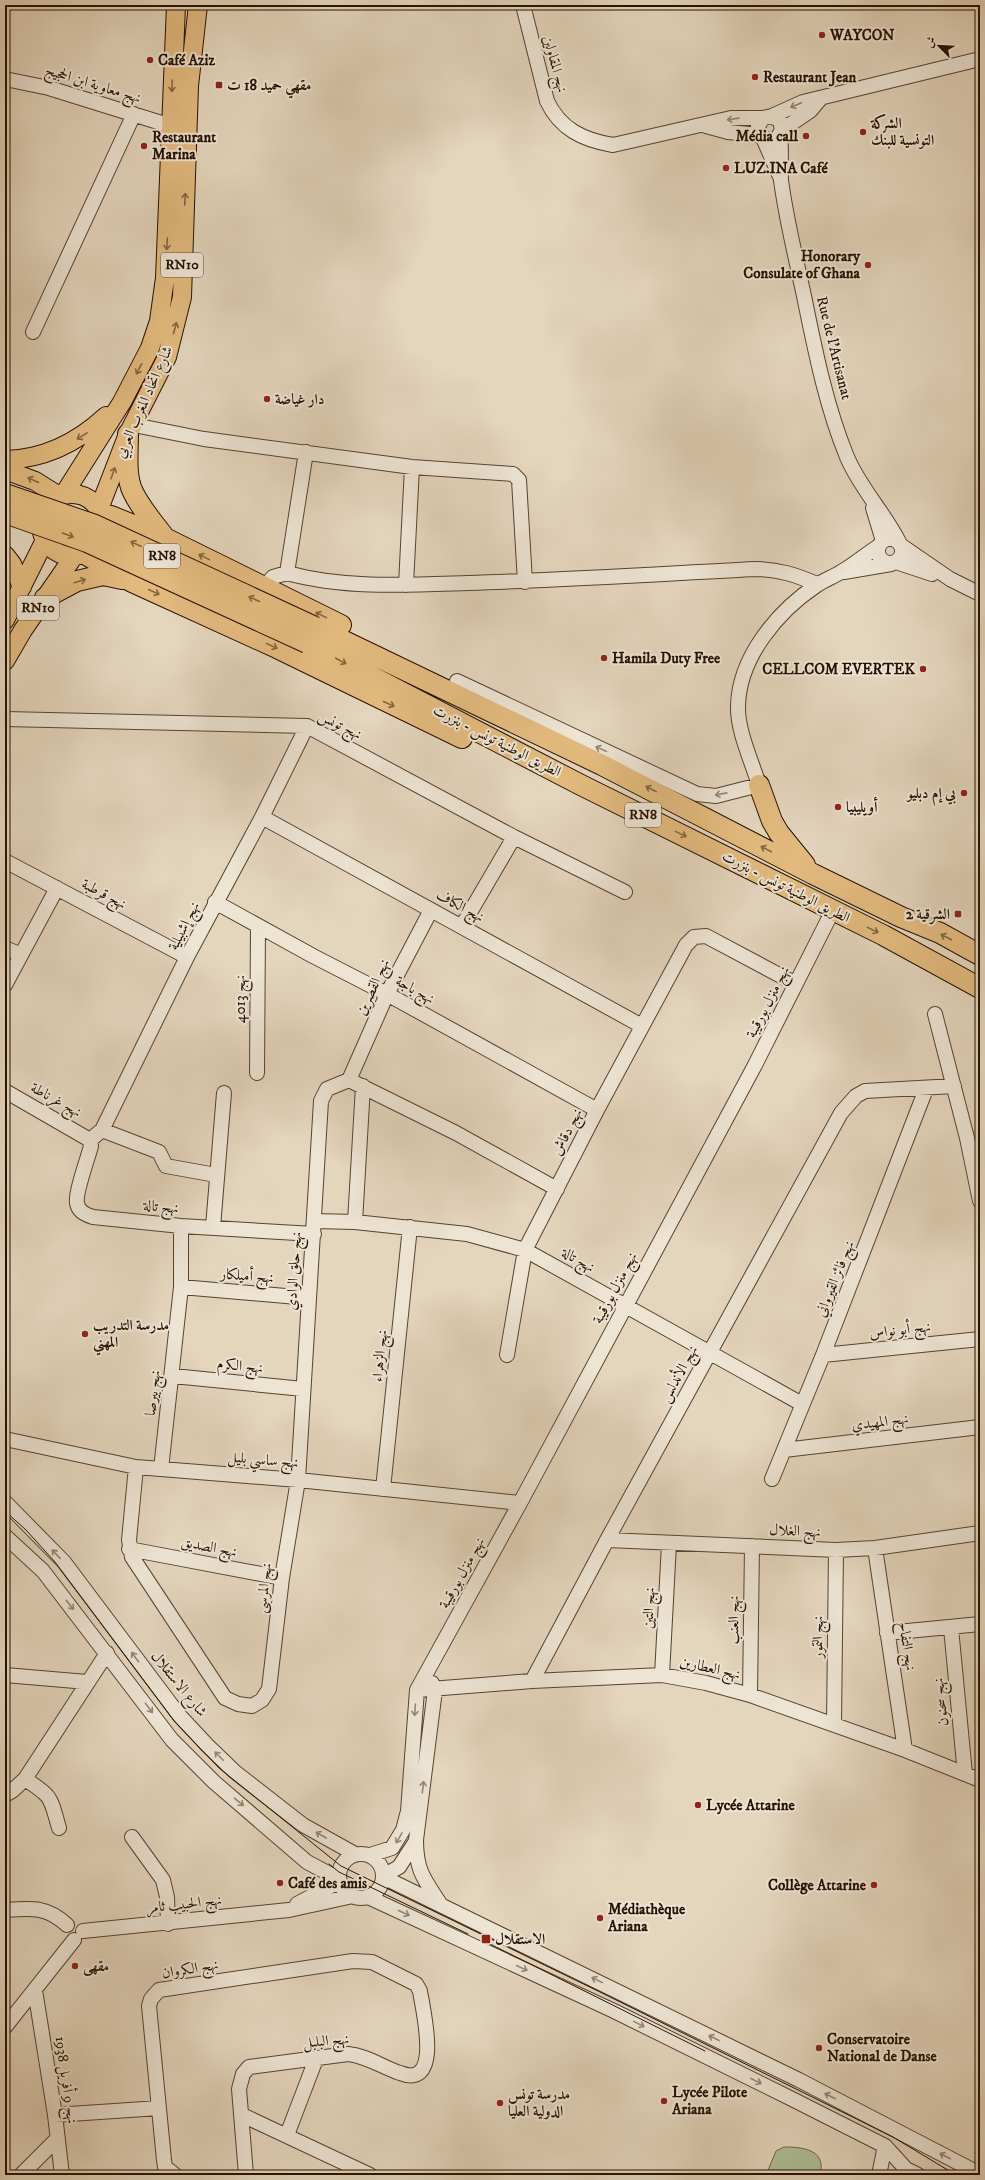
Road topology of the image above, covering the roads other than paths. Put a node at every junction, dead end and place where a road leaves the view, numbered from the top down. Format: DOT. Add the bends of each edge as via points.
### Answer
graph roads {
  1 [pos="176,5"];
  2 [pos="198,5"];
  3 [pos="203,5"];
  4 [pos="523,5"];
  5 [pos="195,27"];
  6 [pos="980,59"];
  7 [pos="5,79"];
  8 [pos="821,98"];
  9 [pos="134,114"];
  10 [pos="768,117"];
  11 [pos="171,126"];
  12 [pos="704,126"];
  13 [pos="781,133"];
  14 [pos="761,137"];
  15 [pos="781,179"];
  16 [pos="33,332"];
  17 [pos="122,402"];
  18 [pos="131,430"];
  19 [pos="306,452"];
  20 [pos="5,460"];
  21 [pos="412,467"];
  22 [pos="5,470"];
  23 [pos="5,494"];
  24 [pos="870,494"];
  25 [pos="61,495"];
  26 [pos="5,512"];
  27 [pos="100,512"];
  28 [pos="5,519"];
  29 [pos="44,538"];
  30 [pos="165,538"];
  31 [pos="881,544"];
  32 [pos="900,544"];
  33 [pos="78,554"];
  34 [pos="5,555"];
  35 [pos="894,563"];
  36 [pos="842,572"];
  37 [pos="288,573"];
  38 [pos="950,579"];
  39 [pos="132,582"];
  40 [pos="525,582"];
  41 [pos="817,584"];
  42 [pos="406,585"];
  43 [pos="22,587"];
  44 [pos="264,587"];
  45 [pos="980,594"];
  46 [pos="45,598"];
  47 [pos="5,620"];
  48 [pos="311,635"];
  49 [pos="5,661"];
  50 [pos="457,681"];
  51 [pos="5,719"];
  52 [pos="307,726"];
  53 [pos="602,765"];
  54 [pos="759,785"];
  55 [pos="610,799"];
  56 [pos="262,817"];
  57 [pos="514,837"];
  58 [pos="5,861"];
  59 [pos="813,874"];
  60 [pos="57,888"];
  61 [pos="625,892"];
  62 [pos="215,902"];
  63 [pos="431,910"];
  64 [pos="832,913"];
  65 [pos="462,926"];
  66 [pos="258,927"];
  67 [pos="5,948"];
  68 [pos="20,955"];
  69 [pos="980,955"];
  70 [pos="187,957"];
  71 [pos="796,984"];
  72 [pos="5,985"];
  73 [pos="980,988"];
  74 [pos="387,994"];
  75 [pos="935,1014"];
  76 [pos="642,1026"];
  77 [pos="256,1072"];
  78 [pos="349,1080"];
  79 [pos="363,1086"];
  80 [pos="954,1086"];
  81 [pos="926,1089"];
  82 [pos="5,1091"];
  83 [pos="224,1093"];
  84 [pos="597,1110"];
  85 [pos="102,1130"];
  86 [pos="90,1140"];
  87 [pos="216,1175"];
  88 [pos="557,1189"];
  89 [pos="980,1201"];
  90 [pos="355,1222"];
  91 [pos="181,1226"];
  92 [pos="213,1227"];
  93 [pos="314,1227"];
  94 [pos="410,1227"];
  95 [pos="525,1250"];
  96 [pos="181,1287"];
  97 [pos="309,1298"];
  98 [pos="625,1306"];
  99 [pos="980,1339"];
  100 [pos="710,1354"];
  101 [pos="507,1355"];
  102 [pos="823,1355"];
  103 [pos="173,1376"];
  104 [pos="303,1389"];
  105 [pos="802,1404"];
  106 [pos="980,1427"];
  107 [pos="5,1439"];
  108 [pos="784,1450"];
  109 [pos="136,1466"];
  110 [pos="162,1469"];
  111 [pos="772,1479"];
  112 [pos="298,1480"];
  113 [pos="383,1489"];
  114 [pos="5,1502"];
  115 [pos="520,1503"];
  116 [pos="980,1533"];
  117 [pos="5,1536"];
  118 [pos="607,1540"];
  119 [pos="669,1544"];
  120 [pos="752,1546"];
  121 [pos="875,1548"];
  122 [pos="129,1549"];
  123 [pos="836,1550"];
  124 [pos="282,1578"];
  125 [pos="980,1624"];
  126 [pos="951,1628"];
  127 [pos="888,1633"];
  128 [pos="107,1653"];
  129 [pos="427,1674"];
  130 [pos="5,1675"];
  131 [pos="662,1675"];
  132 [pos="532,1681"];
  133 [pos="87,1682"];
  134 [pos="417,1690"];
  135 [pos="435,1690"];
  136 [pos="750,1695"];
  137 [pos="834,1724"];
  138 [pos="905,1750"];
  139 [pos="965,1774"];
  140 [pos="25,1779"];
  141 [pos="980,1780"];
  142 [pos="5,1795"];
  143 [pos="59,1828"];
  144 [pos="132,1837"];
  145 [pos="416,1840"];
  146 [pos="355,1854"];
  147 [pos="370,1855"];
  148 [pos="383,1876"];
  149 [pos="339,1880"];
  150 [pos="353,1896"];
  151 [pos="368,1897"];
  152 [pos="439,1902"];
  153 [pos="5,1910"];
  154 [pos="289,1910"];
  155 [pos="168,1924"];
  156 [pos="78,1935"];
  157 [pos="372,1962"];
  158 [pos="35,1990"];
  159 [pos="5,2027"];
  160 [pos="316,2059"];
  161 [pos="159,2108"];
  162 [pos="56,2115"];
  163 [pos="242,2115"];
  164 [pos="287,2135"];
  165 [pos="57,2139"];
  166 [pos="884,2146"];
  167 [pos="912,2172"];
  168 [pos="980,2174"];
  169 [pos="21,2175"];
  170 [pos="62,2175"];
  171 [pos="175,2175"];
  172 [pos="246,2175"];
  173 [pos="370,2175"];
  174 [pos="880,2175"];
  1 -- 11 [label="main road, شارع اتحاد المغرب العربي / RN10, one-way"];
  2 -- 5 [label="main road, شارع اتحاد المغرب العربي / RN10"];
  3 -- 5 [label="main road"];
  4 -- 12 [label="street, نهج المقاولين" via="547,101 564,126 595,142 613,145"];
  18 -- 5 [label="main road, شارع اتحاد المغرب العربي / RN10, one-way" via="167,357 182,298 189,86"];
  6 -- 8 [label="street, نهج المقاولين"];
  7 -- 9 [label="street, نهج معاوية ابن الحجيج" via="49,88"];
  8 -- 10 [label="street, نهج المقاولين, one-way" via="803,102"];
  8 -- 13 [label="street" via="810,111"];
  9 -- 11 [label="street, نهج معاوية ابن الحجيج"];
  9 -- 16 [label="street"];
  10 -- 12 [label="street, نهج المقاولين, one-way" via="731,118"];
  10 -- 13 [label="street" via="780,121"];
  10 -- 14 [label="street" via="758,126"];
  11 -- 17 [label="main road, شارع اتحاد المغرب العربي / RN10, one-way" via="162,308 150,348"];
  12 -- 14 [label="street, نهج المقاولين"];
  13 -- 14 [label="street" via="772,140"];
  13 -- 15 [label="street, Rue de l'Artisanat"];
  14 -- 15 [label="street, Rue de l'Artisanat"];
  15 -- 24 [label="street, Rue de l'Artisanat" via="828,400 847,457"];
  17 -- 20 [label="main road, one-way" via="90,431 69,444 47,454"];
  17 -- 25 [label="main road, شارع اتحاد المغرب العربي / RN10"];
  18 -- 19 [label="street"];
  27 -- 18 [label="main road, شارع اتحاد المغرب العربي / RN10, one-way"];
  18 -- 30 [label="highway" via="128,465 132,491"];
  19 -- 21 [label="street"];
  19 -- 37 [label="street"];
  21 -- 40 [label="street" via="507,472 517,476"];
  21 -- 42 [label="street"];
  25 -- 22 [label="main road, one-way" via="35,480"];
  48 -- 23 [label="highway, الطريق الوطنية تونس - بنزرت / RN8, one-way, bridge" via="95,525"];
  24 -- 31 [label="street, Rue de l'Artisanat"];
  24 -- 32 [label="street, Rue de l'Artisanat"];
  25 -- 27 [label="main road" via="83,496"];
  25 -- 29 [label="main road, RN10" via="49,504 43,514 41,525"];
  26 -- 48 [label="highway, الطريق الوطنية تونس - بنزرت / RN8, one-way, bridge" via="87,542"];
  27 -- 30 [label="highway"];
  27 -- 33 [label="main road, RN10" via="103,523 100,537 91,549"];
  28 -- 29 [label="main road" via="32,529"];
  29 -- 33 [label="main road" via="56,552"];
  29 -- 43 [label="main road, RN10"];
  44 -- 30 [label="highway, one-way"];
  31 -- 32 [label="street" via="889,539"];
  31 -- 35 [label="street" via="878,555 882,560"];
  31 -- 36 [label="street"];
  32 -- 35 [label="street" via="902,555"];
  32 -- 38 [label="street, Rue de l'Artisanat"];
  33 -- 39 [label="highway"];
  33 -- 46 [label="main road, RN10"];
  34 -- 43 [label="main road"];
  35 -- 36 [label="street"];
  35 -- 38 [label="street, Rue de l'Artisanat"];
  36 -- 41 [label="street"];
  37 -- 42 [label="street" via="339,582"];
  37 -- 44 [label="street" via="273,577"];
  38 -- 45 [label="street, Rue de l'Artisanat"];
  46 -- 39 [label="highway, one-way" via="77,581 103,575"];
  39 -- 55 [label="highway, one-way" via="277,648 500,756 551,779"];
  40 -- 41 [label="street" via="767,569 792,573"];
  40 -- 42 [label="street"];
  41 -- 54 [label="street" via="774,623 746,667 738,706 742,730"];
  43 -- 47 [label="main road, RN10"];
  50 -- 44 [label="highway, one-way"];
  46 -- 49 [label="main road, RN10"];
  48 -- 53 [label="highway, الطريق الوطنية تونس - بنزرت / RN8"];
  48 -- 55 [label="highway, الطريق الوطنية تونس - بنزرت / RN8, one-way"];
  50 -- 53 [label="highway, RN8"];
  54 -- 50 [label="street, one-way" via="716,796 697,794"];
  51 -- 52 [label="street, نهج تونس"];
  52 -- 56 [label="street, نهج إشبيلية"];
  52 -- 57 [label="street, نهج تونس"];
  59 -- 53 [label="highway, الطريق الوطنية تونس - بنزرت / RN8, one-way"];
  54 -- 59 [label="highway" via="779,833"];
  55 -- 64 [label="highway, الطريق الوطنية تونس - بنزرت / RN8, one-way"];
  56 -- 62 [label="street, نهج إشبيلية"];
  56 -- 63 [label="street, نهج الكاف"];
  57 -- 61 [label="street, نهج تونس"];
  57 -- 65 [label="street"];
  58 -- 60 [label="street, نهج قرطبة"];
  69 -- 59 [label="highway, الطريق الوطنية تونس - بنزرت / RN8, one-way" via="940,933"];
  60 -- 68 [label="street"];
  60 -- 70 [label="street, نهج قرطبة"];
  62 -- 66 [label="street, نهج باجة"];
  62 -- 70 [label="street, نهج إشبيلية"];
  63 -- 65 [label="street, نهج الكاف"];
  63 -- 74 [label="street, نهج القصرين"];
  64 -- 71 [label="street, نهج منزل بورقيبة"];
  64 -- 73 [label="highway, الطريق الوطنية تونس - بنزرت / RN8, one-way" via="883,935"];
  65 -- 76 [label="street, نهج الكاف"];
  66 -- 74 [label="street, نهج باجة"];
  66 -- 77 [label="street, نهج 4013"];
  67 -- 68 [label="street"];
  68 -- 72 [label="street"];
  70 -- 85 [label="street, نهج إشبيلية"];
  71 -- 76 [label="street, نهج دقاش" via="706,936 694,937 686,946"];
  71 -- 98 [label="street, نهج منزل بورقيبة"];
  74 -- 78 [label="street, نهج القصرين"];
  74 -- 84 [label="street, نهج باجة"];
  75 -- 80 [label="street"];
  76 -- 84 [label="street, نهج دقاش"];
  78 -- 79 [label="street"];
  78 -- 93 [label="street, نهج حلق الوادي" via="327,1089 321,1101"];
  79 -- 88 [label="street" via="456,1133"];
  79 -- 90 [label="street"];
  80 -- 81 [label="street"];
  80 -- 89 [label="street"];
  81 -- 100 [label="street, نهج الأندلس" via="865,1092 856,1096 841,1113"];
  81 -- 102 [label="street, نهج فائز القيرواني"];
  82 -- 86 [label="street, نهج غرناطة"];
  83 -- 87 [label="street"];
  84 -- 88 [label="street, نهج دقاش"];
  85 -- 86 [label="street, نهج إشبيلية"];
  85 -- 87 [label="street" via="159,1152 166,1166"];
  86 -- 91 [label="street, نهج تالة" via="91,1146 77,1204 84,1214"];
  87 -- 92 [label="street"];
  88 -- 95 [label="street, نهج دقاش"];
  90 -- 93 [label="street, نهج تالة"];
  90 -- 94 [label="street, نهج تالة"];
  91 -- 92 [label="street, نهج تالة"];
  91 -- 96 [label="street, نهج بيرصا"];
  92 -- 93 [label="street, نهج تالة"];
  93 -- 97 [label="street, نهج حلق الوادي"];
  94 -- 95 [label="street, نهج تالة" via="466,1234"];
  94 -- 113 [label="street, نهج الزهراء"];
  95 -- 98 [label="street, نهج تالة"];
  95 -- 101 [label="street, نهج دقاش"];
  96 -- 97 [label="street, نهج أميلكار"];
  96 -- 103 [label="street, نهج بيرصا"];
  97 -- 104 [label="street, نهج حلق الوادي"];
  98 -- 100 [label="street, نهج تالة"];
  98 -- 115 [label="street, نهج منزل بورقيبة"];
  99 -- 102 [label="street, نهج أبو نواس"];
  100 -- 105 [label="street, نهج تالة"];
  100 -- 118 [label="street, نهج الأندلس"];
  102 -- 105 [label="street, نهج فائز القيرواني"];
  103 -- 104 [label="street, نهج الكرم"];
  103 -- 110 [label="street, نهج بيرصا"];
  104 -- 112 [label="street, نهج حلق الوادي"];
  105 -- 108 [label="street, نهج فائز القيرواني"];
  106 -- 108 [label="street, نهج المهيدي"];
  107 -- 109 [label="street, نهج ساسي بليل"];
  108 -- 111 [label="street, نهج فائز القيرواني"];
  109 -- 110 [label="street, نهج ساسي بليل"];
  109 -- 122 [label="street"];
  110 -- 112 [label="street, نهج ساسي بليل"];
  112 -- 113 [label="street, نهج ساسي بليل"];
  112 -- 124 [label="street, نهج المرسى"];
  113 -- 115 [label="street, نهج ساسي بليل"];
  146 -- 114 [label="street, شارع الاستقلال, one-way" via="303,1825 235,1772 207,1745 179,1715 64,1562"];
  115 -- 129 [label="street, نهج منزل بورقيبة"];
  116 -- 121 [label="street, نهج الغلال"];
  117 -- 128 [label="street, one-way" via="43,1572"];
  118 -- 119 [label="street, نهج الغلال"];
  118 -- 132 [label="street, نهج الأندلس"];
  119 -- 120 [label="street, نهج الغلال"];
  119 -- 131 [label="street, نهج التين"];
  120 -- 123 [label="street, نهج الغلال"];
  120 -- 136 [label="street, نهج العنب"];
  121 -- 123 [label="street, نهج الغلال"];
  121 -- 127 [label="street, نهج التفاح"];
  122 -- 124 [label="street, نهج الصديق"];
  122 -- 124 [label="street, نهج المرسى" via="225,1698 238,1704 252,1706 262,1700 269,1690"];
  123 -- 137 [label="street, نهج التمور"];
  125 -- 126 [label="street"];
  126 -- 127 [label="street"];
  126 -- 139 [label="street, نهج سحنون"];
  127 -- 138 [label="street, نهج التفاح"];
  128 -- 133 [label="street"];
  128 -- 149 [label="street, one-way" via="172,1740 214,1782 308,1862"];
  129 -- 134 [label="street, نهج منزل بورقيبة"];
  129 -- 135 [label="street"];
  130 -- 133 [label="street"];
  131 -- 132 [label="street, نهج العطارين"];
  131 -- 136 [label="street, نهج العطارين"];
  132 -- 135 [label="street, نهج العطارين"];
  133 -- 140 [label="street"];
  134 -- 135 [label="street, نهج العطارين"];
  134 -- 147 [label="street, one-way" via="408,1811 403,1830 392,1848"];
  145 -- 135 [label="street, one-way"];
  136 -- 137 [label="street, نهج العطارين"];
  137 -- 138 [label="street, نهج العطارين"];
  138 -- 139 [label="street, نهج العطارين"];
  139 -- 141 [label="street, نهج العطارين"];
  140 -- 142 [label="street"];
  140 -- 143 [label="street" via="50,1798"];
  144 -- 155 [label="street" via="163,1880 167,1897"];
  145 -- 148 [label="street" via="399,1867"];
  145 -- 152 [label="street" via="416,1860 420,1872"];
  146 -- 147 [label="street"];
  146 -- 149 [label="street" via="341,1866"];
  147 -- 148 [label="street" via="380,1864"];
  148 -- 151 [label="street" via="378,1890"];
  148 -- 152 [label="street"];
  149 -- 150 [label="street" via="344,1890"];
  149 -- 154 [label="street, نهج الحبيب ثامر"];
  150 -- 151 [label="street"];
  150 -- 154 [label="street, نهج الحبيب ثامر"];
  151 -- 166 [label="street, one-way" via="614,2011"];
  168 -- 152 [label="street, one-way" via="799,2080"];
  153 -- 156 [label="street" via="34,1908 49,1912 67,1925 76,1922 81,1925"];
  154 -- 155 [label="street, نهج الحبيب ثامر"];
  155 -- 156 [label="street, نهج الحبيب ثامر"];
  156 -- 158 [label="street"];
  157 -- 160 [label="street, نهج البلبل" via="410,1980 420,1991 427,2040 428,2057 425,2066 420,2072 408,2075 358,2055"];
  157 -- 161 [label="street, نهج الكروان" via="353,1961 159,1990 154,1993 150,2006"];
  158 -- 159 [label="street"];
  158 -- 162 [label="street, نهج 9 أفريل 1938"];
  160 -- 163 [label="street, نهج البلبل" via="249,2067 240,2081"];
  160 -- 164 [label="street"];
  161 -- 162 [label="street"];
  161 -- 171 [label="street, نهج الكروان" via="165,2167"];
  162 -- 165 [label="street, نهج 9 أفريل 1938"];
  163 -- 164 [label="street"];
  163 -- 172 [label="street, نهج البلبل"];
  164 -- 173 [label="street"];
  165 -- 169 [label="street"];
  165 -- 170 [label="street, نهج 9 أفريل 1938"];
  166 -- 167 [label="street"];
  166 -- 174 [label="street"];
  167 -- 174 [label="street" via="897,2166"];
}
